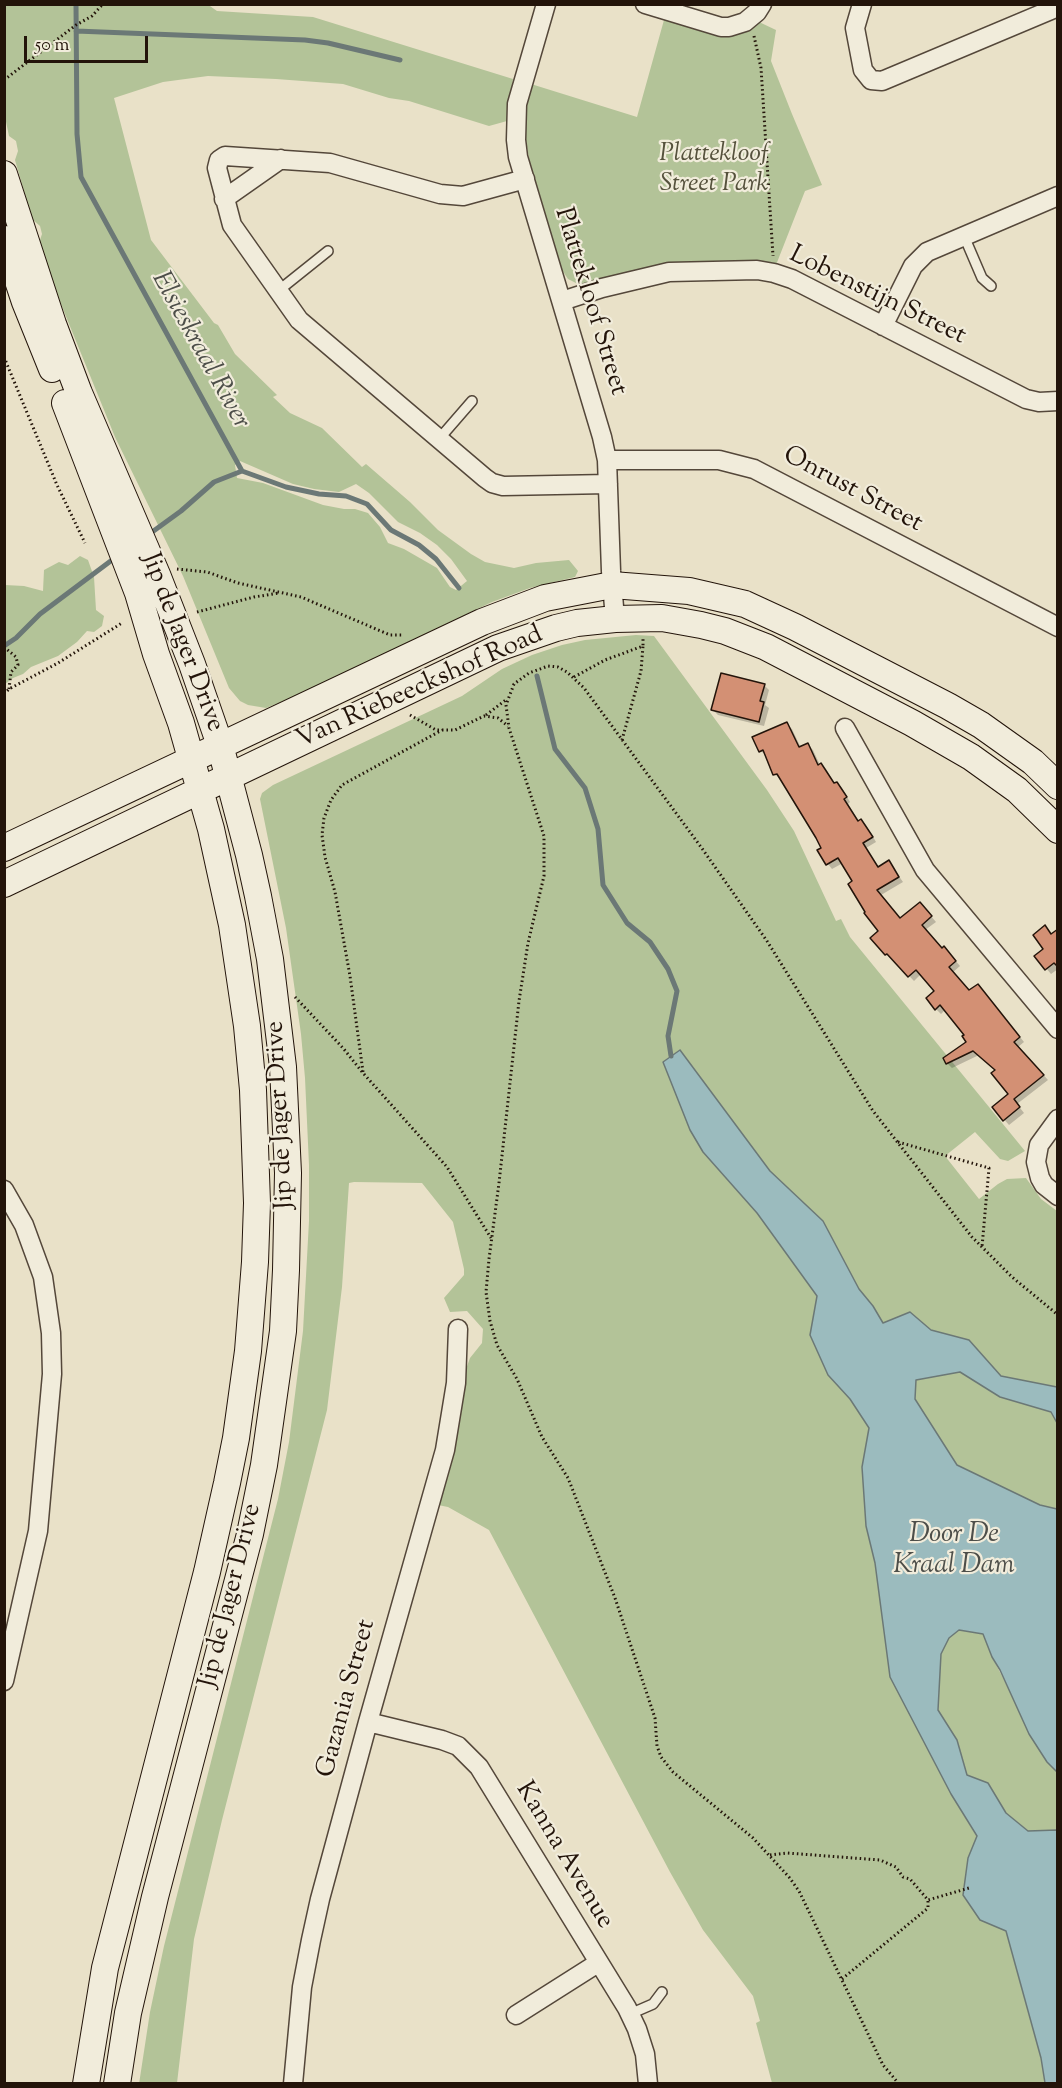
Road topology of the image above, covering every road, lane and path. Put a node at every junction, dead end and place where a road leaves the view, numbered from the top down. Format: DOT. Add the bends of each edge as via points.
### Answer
graph roads {
  1 [pos="104,4"];
  2 [pos="546,4"];
  3 [pos="645,4"];
  4 [pos="862,4"];
  5 [pos="1058,7"];
  6 [pos="756,11"];
  7 [pos="4,80"];
  8 [pos="281,159"];
  9 [pos="5,174"];
  10 [pos="525,179"];
  11 [pos="1058,196"];
  12 [pos="224,200"];
  13 [pos="9,205"];
  14 [pos="964,236"];
  15 [pos="4,239"];
  16 [pos="328,251"];
  17 [pos="4,270"];
  18 [pos="774,273"];
  19 [pos="991,286"];
  20 [pos="278,291"];
  21 [pos="562,301"];
  22 [pos="883,326"];
  23 [pos="4,357"];
  24 [pos="472,401"];
  25 [pos="1058,401"];
  26 [pos="439,439"];
  27 [pos="83,447"];
  28 [pos="607,460"];
  29 [pos="608,484"];
  30 [pos="113,495"];
  31 [pos="85,543"];
  32 [pos="168,573"];
  33 [pos="612,585"];
  34 [pos="281,593"];
  35 [pos="197,612"];
  36 [pos="615,619"];
  37 [pos="122,623"];
  38 [pos="1058,627"];
  39 [pos="644,632"];
  40 [pos="412,635"];
  41 [pos="4,646"];
  42 [pos="642,646"];
  43 [pos="574,678"];
  44 [pos="9,689"];
  45 [pos="4,694"];
  46 [pos="508,698"];
  47 [pos="410,715"];
  48 [pos="484,716"];
  49 [pos="509,728"];
  50 [pos="845,728"];
  51 [pos="442,730"];
  52 [pos="622,740"];
  53 [pos="220,745"];
  54 [pos="191,759"];
  55 [pos="230,778"];
  56 [pos="1058,786"];
  57 [pos="201,791"];
  58 [pos="1058,830"];
  59 [pos="4,848"];
  60 [pos="4,884"];
  61 [pos="294,996"];
  62 [pos="1058,1029"];
  63 [pos="363,1073"];
  64 [pos="1058,1119"];
  65 [pos="897,1142"];
  66 [pos="4,1190"];
  67 [pos="1058,1196"];
  68 [pos="492,1239"];
  69 [pos="982,1248"];
  70 [pos="1058,1315"];
  71 [pos="458,1329"];
  72 [pos="4,1681"];
  73 [pos="368,1722"];
  74 [pos="770,1855"];
  75 [pos="969,1888"];
  76 [pos="928,1900"];
  77 [pos="598,1963"];
  78 [pos="842,1980"];
  79 [pos="662,1992"];
  80 [pos="630,2014"];
  81 [pos="516,2015"];
  82 [pos="86,2084"];
  83 [pos="117,2084"];
  84 [pos="293,2084"];
  85 [pos="648,2084"];
  86 [pos="899,2084"];
  1 -- 7 [label="path"];
  2 -- 10 [label="street, Plattekloof Street" via="517,104 517,148"];
  3 -- 6 [label="street" via="721,27 737,25"];
  4 -- 5 [label="street" via="855,28 863,70 871,80 882,81"];
  6 -- 18 [label="path"];
  8 -- 10 [label="street" via="330,163 455,196 481,193"];
  8 -- 12 [label="street"];
  8 -- 12 [label="street" via="222,158 217,173"];
  9 -- 13 [label="main road, Jip de Jager Drive"];
  10 -- 21 [label="street, Plattekloof Street"];
  11 -- 14 [label="street"];
  12 -- 20 [label="street" via="237,233"];
  13 -- 30 [label="main road, Jip de Jager Drive"];
  14 -- 19 [label="lane" via="982,278"];
  14 -- 22 [label="street" via="917,260"];
  15 -- 27 [label="main road, Jip de Jager Drive"];
  16 -- 20 [label="lane"];
  17 -- 27 [label="main road" via="57,408"];
  18 -- 21 [label="street, Lobenstijn Street" via="669,272"];
  18 -- 22 [label="street, Lobenstijn Street"];
  20 -- 26 [label="street" via="305,326"];
  21 -- 28 [label="street, Plattekloof Street"];
  22 -- 25 [label="street, Lobenstijn Street" via="1026,399"];
  23 -- 31 [label="path"];
  24 -- 26 [label="lane"];
  26 -- 29 [label="street" via="484,478 498,485"];
  27 -- 30 [label="main road, Jip de Jager Drive"];
  28 -- 29 [label="street, Plattekloof Street"];
  28 -- 38 [label="street, Onrust Street" via="712,459 754,469"];
  29 -- 33 [label="street, Plattekloof Street"];
  30 -- 32 [label="main road, Jip de Jager Drive"];
  30 -- 54 [label="main road, Jip de Jager Drive" via="138,593"];
  32 -- 34 [label="path" via="207,572"];
  32 -- 53 [label="main road, Jip de Jager Drive" via="192,664"];
  33 -- 36 [label="street, Plattekloof Street"];
  33 -- 53 [label="main road, Van Riebeeckshof Road" via="560,594 515,608"];
  33 -- 56 [label="main road, Van Riebeeckshof Road" via="689,591 755,609 981,725 1033,762"];
  34 -- 35 [label="path"];
  34 -- 40 [label="path" via="301,597 390,635"];
  36 -- 55 [label="main road, Van Riebeeckshof Road" via="577,623 516,640"];
  36 -- 58 [label="main road, Van Riebeeckshof Road" via="662,618 701,625 766,647 961,751 1017,790"];
  37 -- 44 [label="path"];
  39 -- 42 [label="path"];
  41 -- 44 [label="path" via="16,657 18,665 11,672"];
  42 -- 43 [label="path" via="605,660"];
  42 -- 52 [label="path" via="634,705"];
  43 -- 46 [label="path" via="558,667 548,666 514,684"];
  43 -- 52 [label="path"];
  44 -- 45 [label="path"];
  46 -- 48 [label="path"];
  46 -- 49 [label="path"];
  47 -- 51 [label="path"];
  48 -- 49 [label="path" via="498,718"];
  48 -- 51 [label="path" via="455,730"];
  49 -- 68 [label="path" via="544,836 544,876 519,1001"];
  50 -- 62 [label="street" via="926,870"];
  51 -- 63 [label="path" via="342,786 324,818 325,857 350,976"];
  52 -- 65 [label="path" via="760,932 873,1112"];
  53 -- 54 [label="main road, Van Riebeeckshof Road"];
  53 -- 55 [label="main road, Jip de Jager Drive"];
  54 -- 57 [label="main road, Jip de Jager Drive"];
  54 -- 59 [label="main road, Van Riebeeckshof Road"];
  55 -- 57 [label="main road, Van Riebeeckshof Road"];
  55 -- 83 [label="main road, Jip de Jager Drive" via="264,927 283,1067 288,1215 283,1331 250,1534 155,1897"];
  57 -- 60 [label="main road, Van Riebeeckshof Road"];
  57 -- 82 [label="main road, Jip de Jager Drive" via="230,915 250,1051 257,1203 252,1303 243,1395 218,1527 110,1947"];
  61 -- 63 [label="path"];
  63 -- 68 [label="path" via="447,1167"];
  64 -- 67 [label="street" via="1039,1145 1036,1162 1044,1185"];
  65 -- 69 [label="path"];
  65 -- 69 [label="path" via="989,1168"];
  66 -- 72 [label="street" via="24,1225 43,1277 52,1374 38,1531"];
  68 -- 74 [label="path" via="486,1292 496,1345 518,1380 542,1437 568,1478 615,1598 655,1718 661,1757 673,1772"];
  69 -- 70 [label="path"];
  71 -- 73 [label="street, Gazania Street" via="456,1383 445,1450"];
  73 -- 77 [label="street, Kanna Avenue" via="442,1740 469,1755"];
  73 -- 84 [label="street, Gazania Street" via="311,1940 302,1987"];
  74 -- 76 [label="path" via="880,1860 896,1867"];
  74 -- 78 [label="path" via="798,1891"];
  75 -- 76 [label="path"];
  76 -- 78 [label="path" via="928,1908"];
  77 -- 80 [label="street, Kanna Avenue"];
  77 -- 81 [label="street"];
  78 -- 86 [label="path" via="883,2065"];
  79 -- 80 [label="lane" via="653,2004"];
  80 -- 85 [label="street, Kanna Avenue" via="645,2054"];
}
